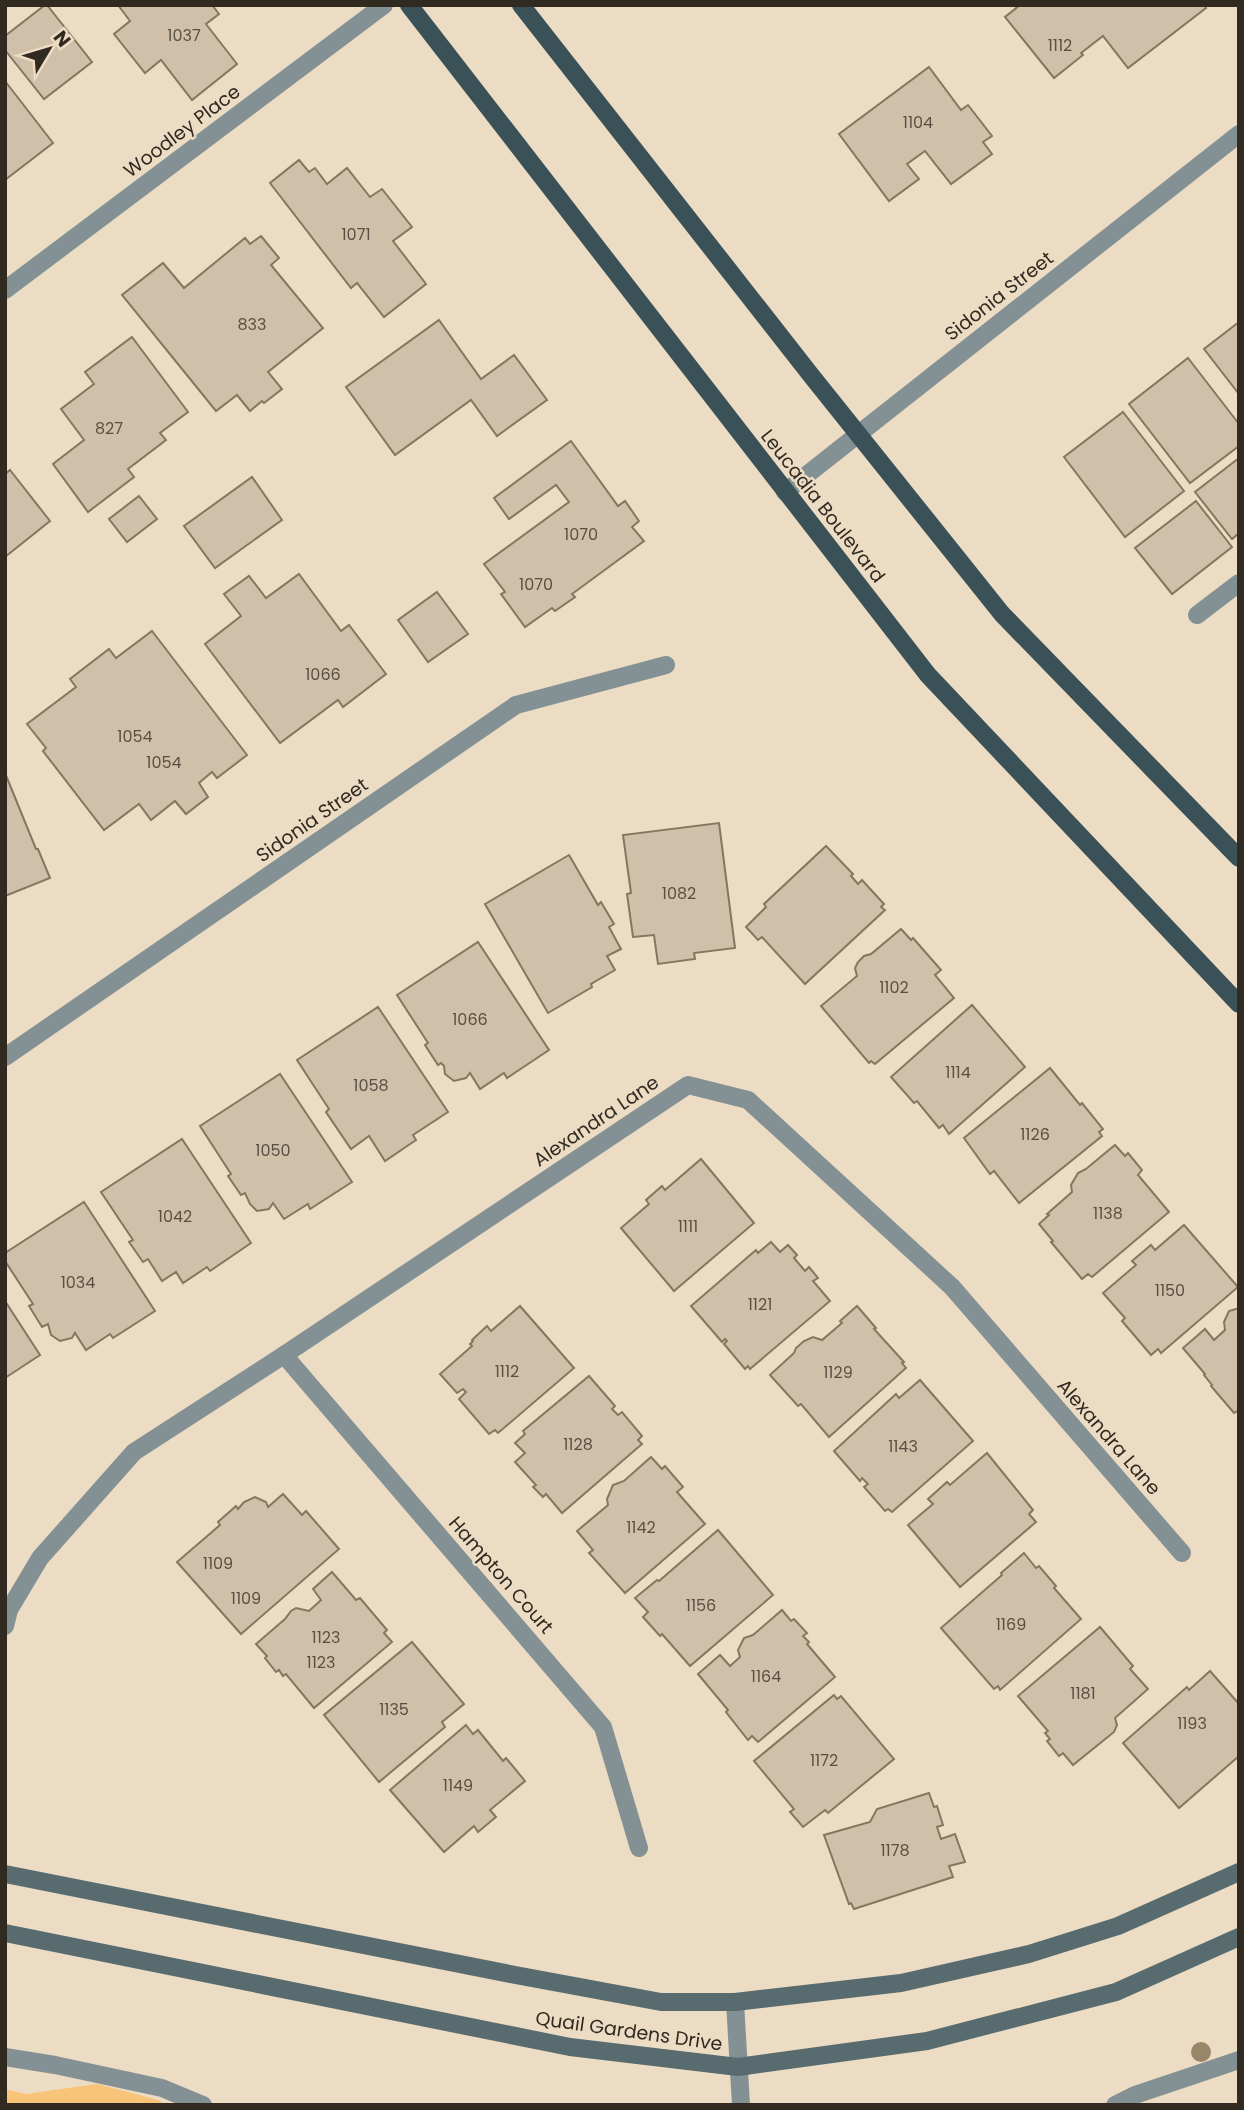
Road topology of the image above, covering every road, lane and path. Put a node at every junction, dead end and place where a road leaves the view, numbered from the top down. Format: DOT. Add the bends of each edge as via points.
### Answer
graph roads {
  1 [pos="384,5"];
  2 [pos="409,5"];
  3 [pos="521,5"];
  4 [pos="1239,134"];
  5 [pos="5,290"];
  6 [pos="857,433"];
  7 [pos="785,492"];
  8 [pos="1239,583"];
  9 [pos="1197,615"];
  10 [pos="666,665"];
  11 [pos="1239,858"];
  12 [pos="1239,1004"];
  13 [pos="5,1057"];
  14 [pos="284,1355"];
  15 [pos="1182,1553"];
  16 [pos="7,1615"];
  17 [pos="639,1848"];
  18 [pos="1239,1872"];
  19 [pos="5,1874"];
  20 [pos="5,1933"];
  21 [pos="1239,1937"];
  22 [pos="735,2002"];
  23 [pos="5,2057"];
  24 [pos="1239,2060"];
  25 [pos="738,2067"];
  26 [pos="203,2105"];
  27 [pos="741,2105"];
  28 [pos="1115,2105"];
  1 -- 5 [label="street, Woodley Place"];
  2 -- 7 [label="main road, Leucadia Boulevard"];
  3 -- 6 [label="main road"];
  4 -- 6 [label="street, Sidonia Street"];
  6 -- 7 [label="street, Sidonia Street"];
  6 -- 11 [label="main road" via="1002,614"];
  7 -- 12 [label="main road, Leucadia Boulevard" via="928,675"];
  8 -- 9 [label="street"];
  10 -- 13 [label="street, Sidonia Street" via="516,705"];
  14 -- 15 [label="street, Alexandra Lane" via="688,1085 748,1100 952,1287"];
  14 -- 16 [label="street, Alexandra Lane" via="134,1452 40,1558"];
  14 -- 17 [label="street, Hampton Court" via="603,1727"];
  18 -- 22 [label="main road, Quail Gardens Drive" via="1118,1926 1029,1954 901,1983"];
  19 -- 22 [label="main road, Quail Gardens Drive" via="661,2002"];
  20 -- 25 [label="main road, Quail Gardens Drive" via="570,2047"];
  21 -- 25 [label="main road, Quail Gardens Drive" via="1116,1992 928,2042"];
  22 -- 25 [label="street"];
  23 -- 26 [label="street" via="162,2088"];
  24 -- 28 [label="street"];
  25 -- 27 [label="street"];
}
